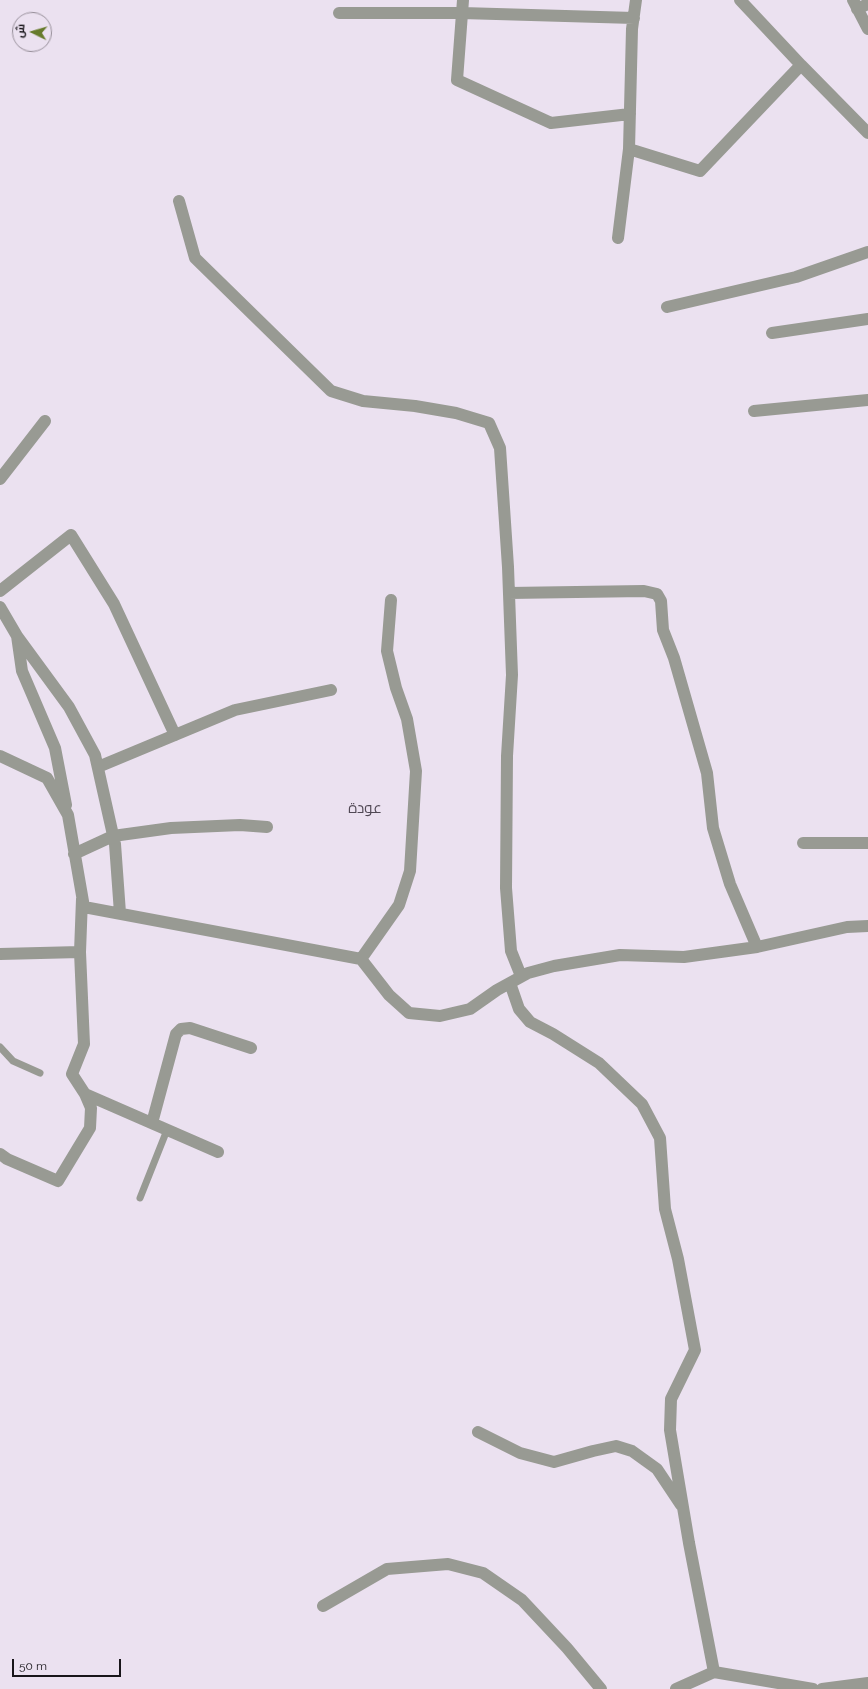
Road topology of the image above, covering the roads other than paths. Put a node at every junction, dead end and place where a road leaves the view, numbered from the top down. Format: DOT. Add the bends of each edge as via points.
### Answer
graph roads {
  1 [pos="463,0"];
  2 [pos="636,0"];
  3 [pos="740,0"];
  4 [pos="859,4"];
  5 [pos="339,13"];
  6 [pos="462,13"];
  7 [pos="634,18"];
  8 [pos="868,29"];
  9 [pos="800,65"];
  10 [pos="630,114"];
  11 [pos="868,133"];
  12 [pos="629,149"];
  13 [pos="179,201"];
  14 [pos="618,238"];
  15 [pos="868,252"];
  16 [pos="667,307"];
  17 [pos="868,319"];
  18 [pos="772,333"];
  19 [pos="868,400"];
  20 [pos="754,411"];
  21 [pos="45,421"];
  22 [pos="0,479"];
  23 [pos="0,590"];
  24 [pos="509,593"];
  25 [pos="391,600"];
  26 [pos="0,607"];
  27 [pos="17,636"];
  28 [pos="331,690"];
  29 [pos="175,736"];
  30 [pos="0,756"];
  31 [pos="98,767"];
  32 [pos="68,815"];
  33 [pos="267,827"];
  34 [pos="113,836"];
  35 [pos="803,843"];
  36 [pos="868,844"];
  37 [pos="74,854"];
  38 [pos="83,898"];
  39 [pos="120,914"];
  40 [pos="868,926"];
  41 [pos="757,947"];
  42 [pos="80,952"];
  43 [pos="0,954"];
  44 [pos="361,960"];
  45 [pos="521,976"];
  46 [pos="510,983"];
  47 [pos="0,1048"];
  48 [pos="251,1048"];
  49 [pos="40,1073"];
  50 [pos="85,1094"];
  51 [pos="152,1123"];
  52 [pos="167,1130"];
  53 [pos="218,1152"];
  54 [pos="0,1154"];
  55 [pos="140,1198"];
  56 [pos="478,1432"];
  57 [pos="683,1507"];
  58 [pos="323,1606"];
  59 [pos="714,1672"];
  60 [pos="868,1683"];
  61 [pos="601,1689"];
  62 [pos="676,1689"];
  63 [pos="813,1689"];
  64 [pos="822,1689"];
  1 -- 6 [label="street"];
  2 -- 7 [label="street"];
  3 -- 9 [label="street"];
  4 -- 8 [label="street"];
  5 -- 6 [label="street"];
  6 -- 7 [label="street"];
  6 -- 10 [label="street" via="457,80 551,123"];
  7 -- 10 [label="street"];
  9 -- 11 [label="street"];
  9 -- 12 [label="street" via="700,171"];
  10 -- 12 [label="street"];
  12 -- 14 [label="street"];
  13 -- 24 [label="street" via="195,258 331,391 363,401 415,406 489,423 500,448"];
  15 -- 16 [label="street" via="796,277"];
  17 -- 18 [label="street"];
  19 -- 20 [label="street"];
  21 -- 22 [label="street"];
  23 -- 29 [label="street" via="71,535 114,604"];
  24 -- 41 [label="street" via="657,594 661,601 663,630 674,658 707,773 713,828 730,884"];
  24 -- 45 [label="street" via="512,676 507,756 506,888 511,951"];
  25 -- 44 [label="street" via="387,651 407,719 416,771 410,870 399,905"];
  26 -- 27 [label="street"];
  27 -- 31 [label="street" via="69,706 95,755"];
  27 -- 32 [label="street" via="22,671 55,748"];
  28 -- 29 [label="street" via="236,710"];
  29 -- 31 [label="street"];
  30 -- 32 [label="street" via="47,778"];
  31 -- 34 [label="street"];
  32 -- 37 [label="street"];
  33 -- 34 [label="street" via="240,825 171,828"];
  34 -- 37 [label="street"];
  34 -- 39 [label="street"];
  35 -- 36 [label="street"];
  37 -- 38 [label="street"];
  38 -- 39 [label="street" via="84,907"];
  38 -- 42 [label="street"];
  39 -- 44 [label="street"];
  40 -- 41 [label="street" via="847,927"];
  41 -- 45 [label="street" via="684,957 620,955 554,966"];
  42 -- 43 [label="street"];
  42 -- 50 [label="street" via="84,1044 72,1074"];
  44 -- 46 [label="street" via="389,995 409,1013 440,1016 470,1009"];
  45 -- 46 [label="street"];
  46 -- 57 [label="street" via="518,1009 530,1022 599,1063 642,1104 660,1138 665,1209 678,1260 695,1350 672,1398 670,1430"];
  47 -- 49 [label="lane" via="13,1061"];
  48 -- 51 [label="street" via="190,1028 181,1029 176,1034"];
  50 -- 51 [label="street"];
  50 -- 54 [label="street" via="91,1108 90,1128 58,1181"];
  51 -- 52 [label="street"];
  52 -- 53 [label="street"];
  52 -- 55 [label="lane"];
  56 -- 57 [label="street" via="520,1453 554,1462 616,1446 632,1451 657,1469"];
  57 -- 59 [label="street"];
  58 -- 61 [label="street" via="387,1569 448,1564 483,1573 522,1600"];
  59 -- 62 [label="street"];
  59 -- 63 [label="street"];
  60 -- 64 [label="street"];
}
